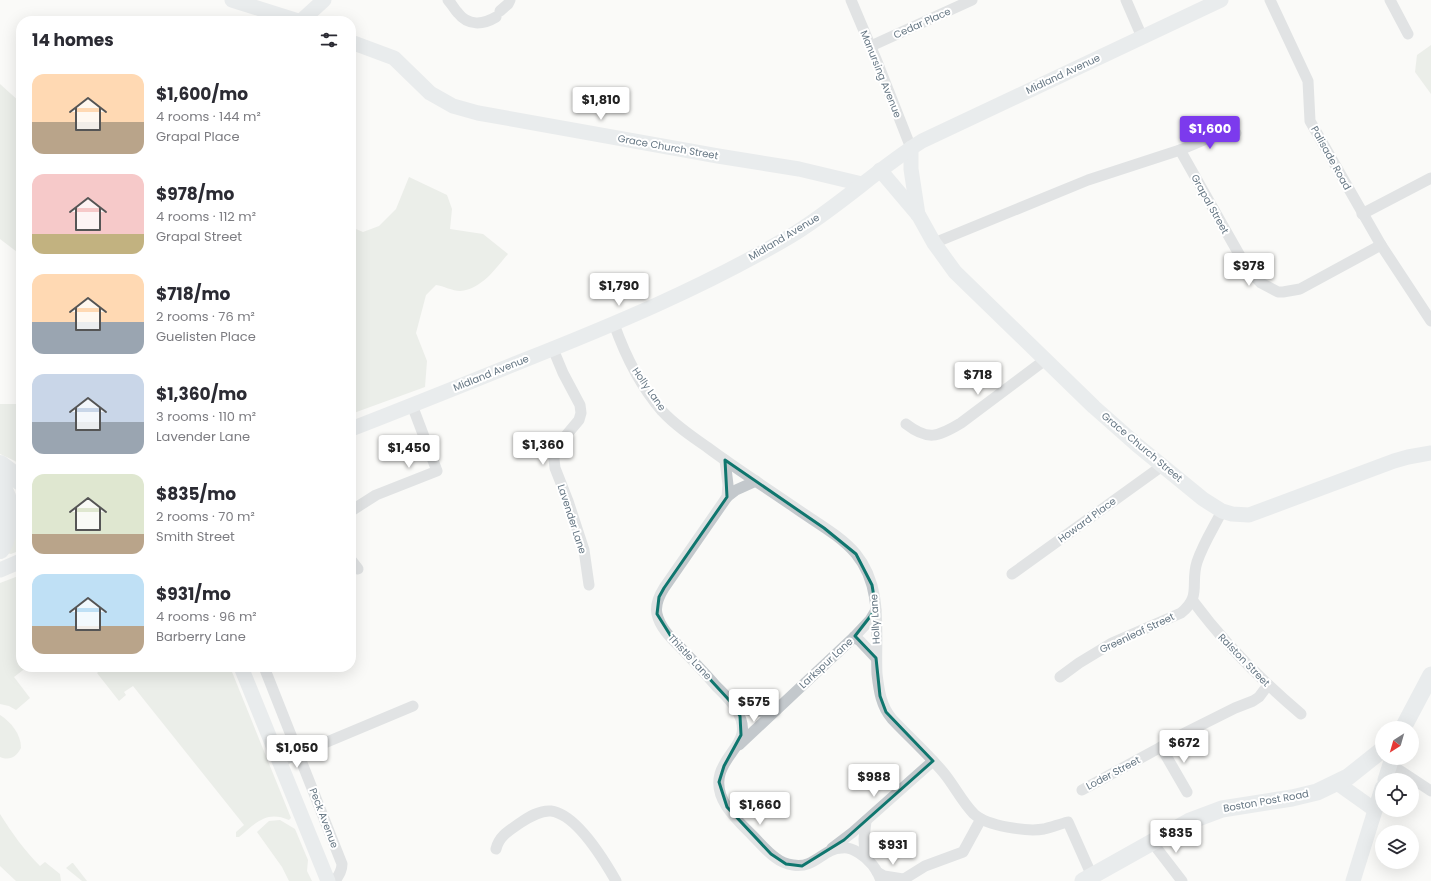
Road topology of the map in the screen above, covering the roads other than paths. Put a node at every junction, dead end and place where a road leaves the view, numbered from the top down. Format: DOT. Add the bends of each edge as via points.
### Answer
graph roads {
  1 [pos="232,0"];
  2 [pos="324,0"];
  3 [pos="448,0"];
  4 [pos="510,0"];
  5 [pos="851,0"];
  6 [pos="972,0"];
  7 [pos="1126,0"];
  8 [pos="1221,0"];
  9 [pos="1270,0"];
  10 [pos="1390,0"];
  11 [pos="284,16"];
  12 [pos="306,16"];
  13 [pos="1408,34"];
  14 [pos="1142,37"];
  15 [pos="356,44"];
  16 [pos="871,46"];
  17 [pos="1236,133"];
  18 [pos="911,148"];
  19 [pos="1180,150"];
  20 [pos="880,170"];
  21 [pos="1431,178"];
  22 [pos="862,184"];
  23 [pos="1362,214"];
  24 [pos="919,216"];
  25 [pos="934,243"];
  26 [pos="1381,245"];
  27 [pos="1431,321"];
  28 [pos="614,324"];
  29 [pos="552,349"];
  30 [pos="1045,360"];
  31 [pos="412,405"];
  32 [pos="906,424"];
  33 [pos="356,427"];
  34 [pos="1431,453"];
  35 [pos="725,460"];
  36 [pos="0,465"];
  37 [pos="1162,466"];
  38 [pos="16,473"];
  39 [pos="0,477"];
  40 [pos="16,478"];
  41 [pos="756,481"];
  42 [pos="0,485"];
  43 [pos="16,492"];
  44 [pos="727,497"];
  45 [pos="356,508"];
  46 [pos="1222,511"];
  47 [pos="0,549"];
  48 [pos="16,563"];
  49 [pos="0,570"];
  50 [pos="1012,574"];
  51 [pos="589,585"];
  52 [pos="1193,601"];
  53 [pos="876,609"];
  54 [pos="854,637"];
  55 [pos="876,658"];
  56 [pos="243,672"];
  57 [pos="266,672"];
  58 [pos="1431,675"];
  59 [pos="1060,678"];
  60 [pos="1268,685"];
  61 [pos="413,706"];
  62 [pos="735,707"];
  63 [pos="776,710"];
  64 [pos="1301,714"];
  65 [pos="1407,721"];
  66 [pos="738,746"];
  67 [pos="1161,747"];
  68 [pos="299,753"];
  69 [pos="933,761"];
  70 [pos="279,762"];
  71 [pos="1375,763"];
  72 [pos="1397,765"];
  73 [pos="1336,783"];
  74 [pos="1082,790"];
  75 [pos="1431,791"];
  76 [pos="1187,792"];
  77 [pos="1375,810"];
  78 [pos="981,819"];
  79 [pos="866,821"];
  80 [pos="1152,842"];
  81 [pos="496,849"];
  82 [pos="828,851"];
  83 [pos="865,856"];
  84 [pos="879,876"];
  85 [pos="1087,879"];
  86 [pos="902,880"];
  87 [pos="328,881"];
  88 [pos="335,881"];
  89 [pos="616,881"];
  90 [pos="1182,881"];
  91 [pos="1353,881"];
  1 -- 11 [label="street"];
  2 -- 12 [label="street"];
  3 -- 4 [label="street" via="468,22 486,22 498,14"];
  5 -- 16 [label="street, Manursing Avenue"];
  6 -- 16 [label="street, Cedar Place"];
  7 -- 14 [label="street"];
  8 -- 14 [label="street, Midland Avenue"];
  9 -- 23 [label="street, Palisade Road" via="1308,81 1310,121"];
  10 -- 13 [label="street"];
  14 -- 18 [label="street, Midland Avenue"];
  15 -- 22 [label="street, Grace Church Street" via="394,58 430,93 453,106 478,113 805,171"];
  16 -- 18 [label="street, Manursing Avenue"];
  17 -- 19 [label="street" via="1216,135"];
  18 -- 20 [label="street, Midland Avenue"];
  18 -- 24 [label="street, Grace Church Street" via="911,169"];
  19 -- 25 [label="street" via="1088,180"];
  19 -- 26 [label="street, Grapal Street" via="1248,270 1261,284 1278,292 1300,290"];
  20 -- 22 [label="street, Midland Avenue"];
  20 -- 24 [label="street, Grace Church Street"];
  21 -- 23 [label="street"];
  22 -- 28 [label="street, Midland Avenue" via="807,226 788,237 703,284"];
  23 -- 26 [label="street, Palisade Road"];
  24 -- 25 [label="street, Grace Church Street"];
  25 -- 30 [label="street, Grace Church Street" via="955,272"];
  26 -- 27 [label="street, Palisade Road"];
  28 -- 29 [label="street, Midland Avenue"];
  28 -- 35 [label="street, Holly Lane" via="629,361 662,411"];
  29 -- 31 [label="street, Midland Avenue"];
  29 -- 51 [label="street, Lavender Lane" via="580,405 581,413 578,420 558,445 554,459 584,550"];
  30 -- 32 [label="street" via="960,423 939,435 923,435"];
  30 -- 37 [label="street, Grace Church Street"];
  31 -- 33 [label="street, Midland Avenue"];
  31 -- 45 [label="street" via="437,471 376,495"];
  34 -- 46 [label="street, Grace Church Street" via="1388,463 1248,515"];
  35 -- 41 [label="street, Holly Lane"];
  35 -- 44 [label="street"];
  36 -- 38 [label="highway"];
  36 -- 40 [label="highway"];
  37 -- 46 [label="street, Grace Church Street"];
  37 -- 50 [label="street, Howard Place"];
  39 -- 43 [label="highway"];
  41 -- 44 [label="street"];
  41 -- 53 [label="street, Holly Lane" via="824,528 856,554 872,585"];
  42 -- 47 [label="highway" via="9,510 7,534"];
  44 -- 62 [label="street, Thistle Lane" via="664,588 659,597 657,614 665,630"];
  46 -- 52 [label="street" via="1197,562"];
  48 -- 49 [label="street"];
  52 -- 59 [label="street, Greenleaf Street" via="1181,613 1112,643"];
  52 -- 60 [label="street, Ralston Street" via="1215,629"];
  53 -- 54 [label="street, Larkspur Lane" via="870,620"];
  53 -- 55 [label="street, Holly Lane"];
  54 -- 55 [label="street"];
  54 -- 63 [label="street, Larkspur Lane"];
  55 -- 69 [label="street, Holly Lane" via="880,696 886,712"];
  56 -- 70 [label="street, Peck Avenue"];
  57 -- 68 [label="street, Peck Avenue"];
  58 -- 65 [label="main road"];
  60 -- 64 [label="street, Ralston Street"];
  60 -- 67 [label="street, Loder Street" via="1253,701 1234,708"];
  61 -- 68 [label="street"];
  62 -- 63 [label="street" via="756,711"];
  62 -- 66 [label="street, Thistle Lane" via="742,725"];
  63 -- 66 [label="street, Larkspur Lane"];
  66 -- 82 [label="street, Thistle Lane" via="724,766 719,782 722,798 733,815 771,854 786,864 809,864"];
  67 -- 74 [label="street, Loder Street"];
  67 -- 76 [label="street"];
  68 -- 70 [label="street"];
  68 -- 88 [label="street, Peck Avenue" via="342,864"];
  69 -- 78 [label="street, Holly Lane" via="969,808"];
  69 -- 79 [label="street"];
  70 -- 87 [label="street, Peck Avenue"];
  71 -- 73 [label="main road, Boston Post Road"];
  72 -- 75 [label="street"];
  73 -- 77 [label="street"];
  73 -- 80 [label="main road, Boston Post Road" via="1305,796 1216,811 1190,821"];
  77 -- 91 [label="street"];
  78 -- 85 [label="street, Holly Lane" via="1034,830 1068,822"];
  78 -- 86 [label="street" via="963,852 925,866"];
  79 -- 82 [label="street"];
  79 -- 83 [label="street"];
  80 -- 85 [label="main road, Boston Post Road"];
  80 -- 90 [label="street"];
  81 -- 89 [label="street" via="498,841 506,832 532,815 545,811 555,812 566,816 578,828"];
  82 -- 83 [label="street, Thistle Lane" via="843,848"];
  83 -- 84 [label="street"];
  84 -- 86 [label="street"];
}
